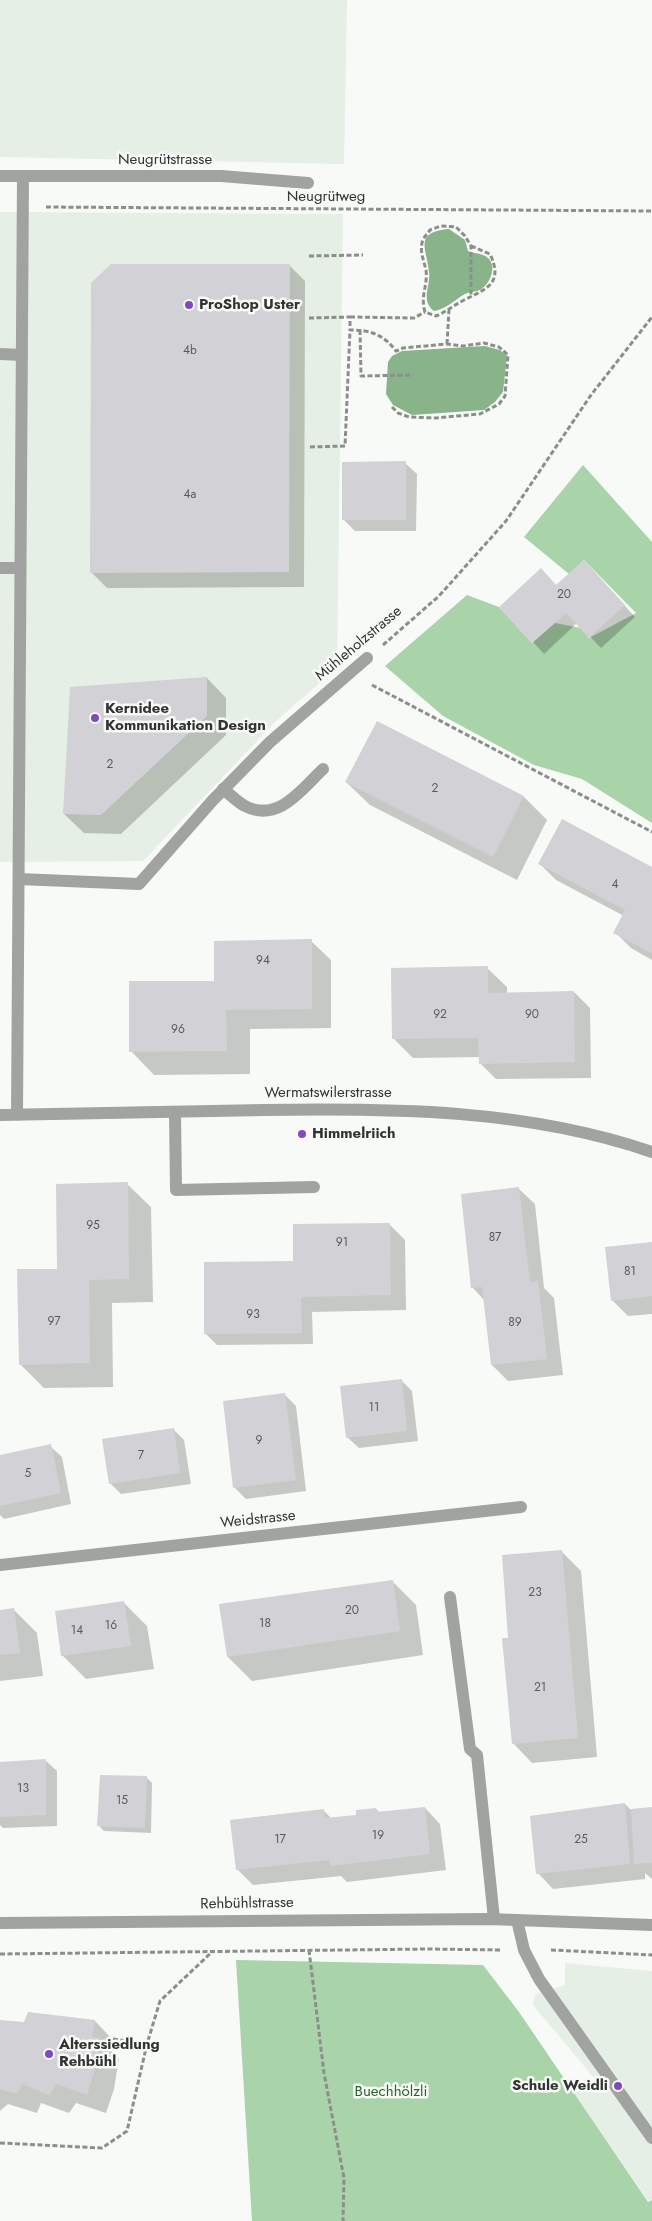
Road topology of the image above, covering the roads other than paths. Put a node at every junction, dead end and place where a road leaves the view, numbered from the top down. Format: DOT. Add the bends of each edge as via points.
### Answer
graph roads {
  1 [pos="0,176"];
  2 [pos="23,176"];
  3 [pos="308,183"];
  4 [pos="0,354"];
  5 [pos="22,354"];
  6 [pos="0,568"];
  7 [pos="20,568"];
  8 [pos="367,658"];
  9 [pos="323,769"];
  10 [pos="223,789"];
  11 [pos="19,879"];
  12 [pos="175,1112"];
  13 [pos="17,1114"];
  14 [pos="0,1115"];
  15 [pos="652,1152"];
  16 [pos="314,1187"];
  17 [pos="520,1507"];
  18 [pos="0,1565"];
  19 [pos="450,1597"];
  20 [pos="494,1919"];
  21 [pos="517,1920"];
  22 [pos="0,1923"];
  23 [pos="652,1925"];
  24 [pos="652,2138"];
  1 -- 2 [label="street, Neugrütstrasse"];
  2 -- 3 [label="street, Neugrütstrasse" via="221,176"];
  2 -- 5 [label="street"];
  4 -- 5 [label="street"];
  5 -- 7 [label="street"];
  6 -- 7 [label="street"];
  7 -- 11 [label="street"];
  8 -- 10 [label="street, Mühleholzstrasse" via="270,742"];
  9 -- 10 [label="street" via="282,808 269,812 245,806"];
  10 -- 11 [label="street, Mühleholzstrasse" via="138,884"];
  11 -- 13 [label="street"];
  12 -- 13 [label="street, Wermatswilerstrasse"];
  12 -- 15 [label="street, Wermatswilerstrasse" via="427,1110 563,1128"];
  12 -- 16 [label="street" via="176,1190"];
  13 -- 14 [label="street, Wermatswilerstrasse"];
  17 -- 18 [label="street, Weidstrasse"];
  19 -- 20 [label="street" via="470,1749 477,1755"];
  20 -- 21 [label="street, Rehbühlstrasse"];
  20 -- 22 [label="street, Rehbühlstrasse"];
  21 -- 23 [label="street, Rehbühlstrasse"];
  21 -- 24 [label="street" via="524,1950 539,1979"];
}
